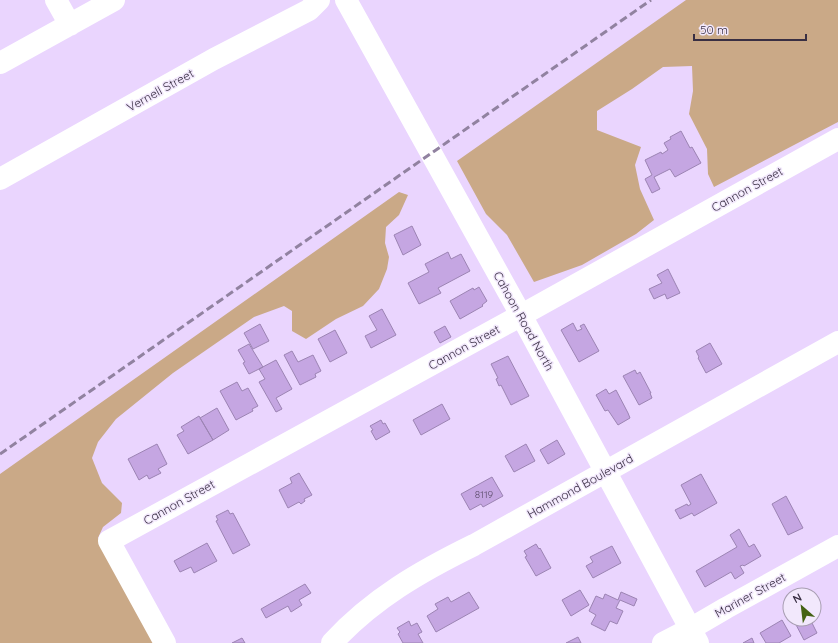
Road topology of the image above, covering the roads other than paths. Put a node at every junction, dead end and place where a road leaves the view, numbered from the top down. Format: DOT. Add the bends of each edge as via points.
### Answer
graph roads {
  1 [pos="56,0"];
  2 [pos="114,0"];
  3 [pos="319,0"];
  4 [pos="346,0"];
  5 [pos="70,25"];
  6 [pos="0,63"];
  7 [pos="838,139"];
  8 [pos="0,179"];
  9 [pos="521,315"];
  10 [pos="838,342"];
  11 [pos="606,472"];
  12 [pos="838,546"];
  13 [pos="694,636"];
  14 [pos="165,643"];
  15 [pos="332,643"];
  16 [pos="662,643"];
  1 -- 5 [label="street"];
  2 -- 5 [label="street"];
  3 -- 8 [label="street, Vernell Street" via="308,10 214,59"];
  4 -- 9 [label="street, Cahoon Road North"];
  5 -- 6 [label="street"];
  7 -- 9 [label="street, Cannon Street"];
  9 -- 11 [label="street, Cahoon Road North"];
  9 -- 14 [label="street, Cannon Street" via="109,541"];
  10 -- 11 [label="street, Hammond Boulevard"];
  11 -- 13 [label="street, Cahoon Road North"];
  11 -- 15 [label="street, Hammond Boulevard" via="409,579 380,599"];
  12 -- 13 [label="street, Mariner Street" via="726,608"];
  13 -- 16 [label="street, Mariner Street"];
}
